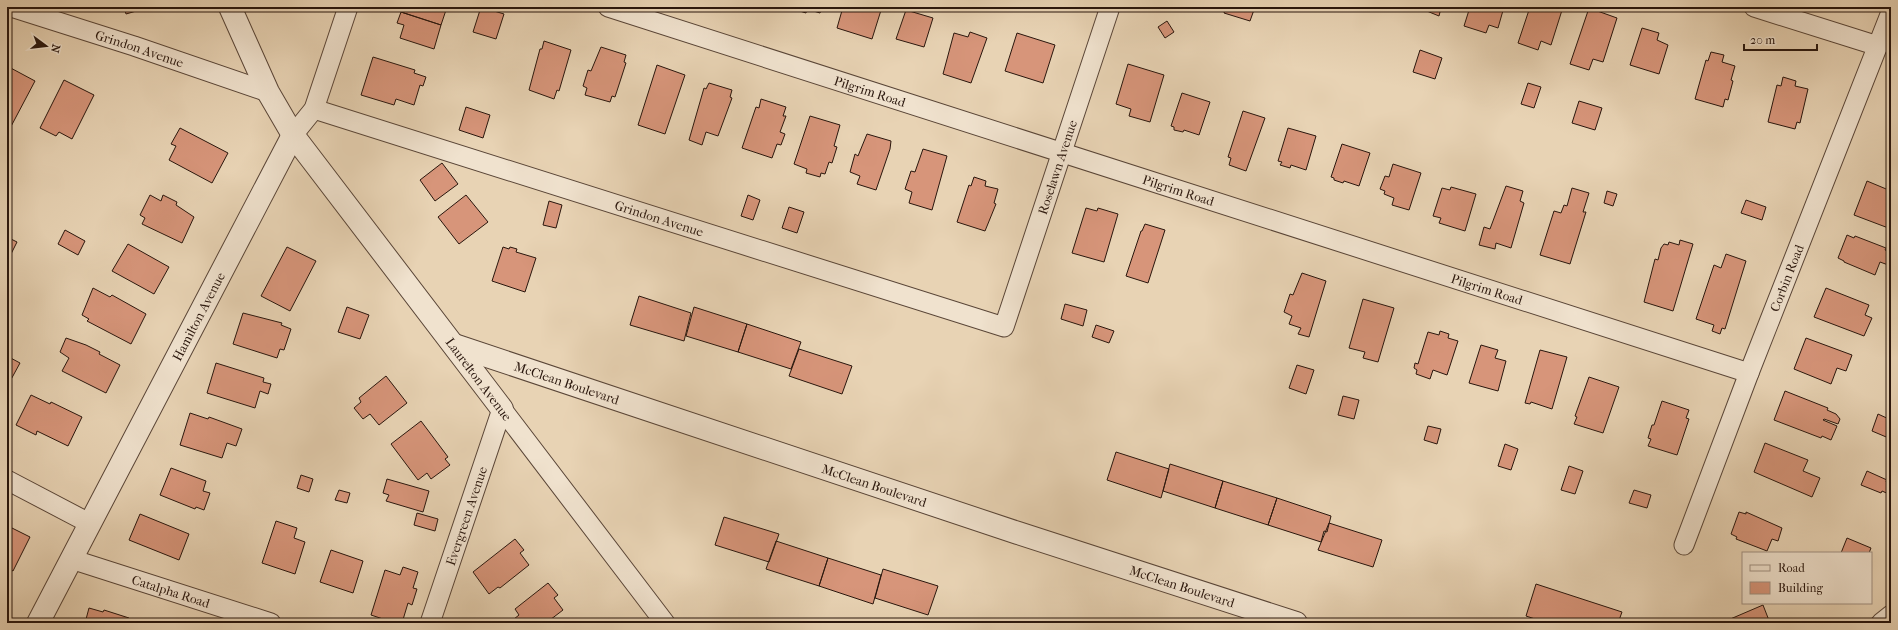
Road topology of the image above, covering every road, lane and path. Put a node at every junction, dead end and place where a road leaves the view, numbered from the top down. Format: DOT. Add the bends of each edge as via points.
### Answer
graph roads {
  1 [pos="11,7"];
  2 [pos="230,7"];
  3 [pos="348,7"];
  4 [pos="608,7"];
  5 [pos="1110,7"];
  6 [pos="1754,7"];
  7 [pos="1891,12"];
  8 [pos="1878,46"];
  9 [pos="268,92"];
  10 [pos="314,109"];
  11 [pos="293,135"];
  12 [pos="1062,153"];
  13 [pos="1004,327"];
  14 [pos="454,345"];
  15 [pos="1749,373"];
  16 [pos="502,409"];
  17 [pos="7,480"];
  18 [pos="89,523"];
  19 [pos="1684,545"];
  20 [pos="71,559"];
  21 [pos="1891,615"];
  22 [pos="38,623"];
  23 [pos="272,623"];
  24 [pos="430,623"];
  25 [pos="665,623"];
  26 [pos="1296,623"];
  27 [pos="1881,623"];
  1 -- 9 [label="street, Grindon Avenue"];
  2 -- 9 [label="street, Laurelton Avenue"];
  3 -- 10 [label="street, Hamilton Avenue"];
  4 -- 12 [label="street, Pilgrim Road"];
  5 -- 12 [label="street, Roselawn Avenue"];
  6 -- 8 [label="street"];
  7 -- 8 [label="street, Corbin Road"];
  8 -- 15 [label="street, Corbin Road"];
  9 -- 11 [label="street, Laurelton Avenue"];
  10 -- 11 [label="street, Hamilton Avenue"];
  10 -- 13 [label="street, Grindon Avenue"];
  11 -- 14 [label="street, Laurelton Avenue"];
  11 -- 18 [label="street, Hamilton Avenue"];
  12 -- 13 [label="street, Roselawn Avenue"];
  12 -- 15 [label="street, Pilgrim Road"];
  14 -- 16 [label="street, Laurelton Avenue"];
  14 -- 26 [label="street, McClean Boulevard"];
  15 -- 19 [label="street, Corbin Road"];
  16 -- 24 [label="street, Evergreen Avenue"];
  16 -- 25 [label="street, Laurelton Avenue"];
  17 -- 18 [label="street"];
  18 -- 20 [label="street, Hamilton Avenue"];
  20 -- 22 [label="street, Hamilton Avenue"];
  20 -- 23 [label="street, Catalpha Road"];
  21 -- 27 [label="street"];
}
